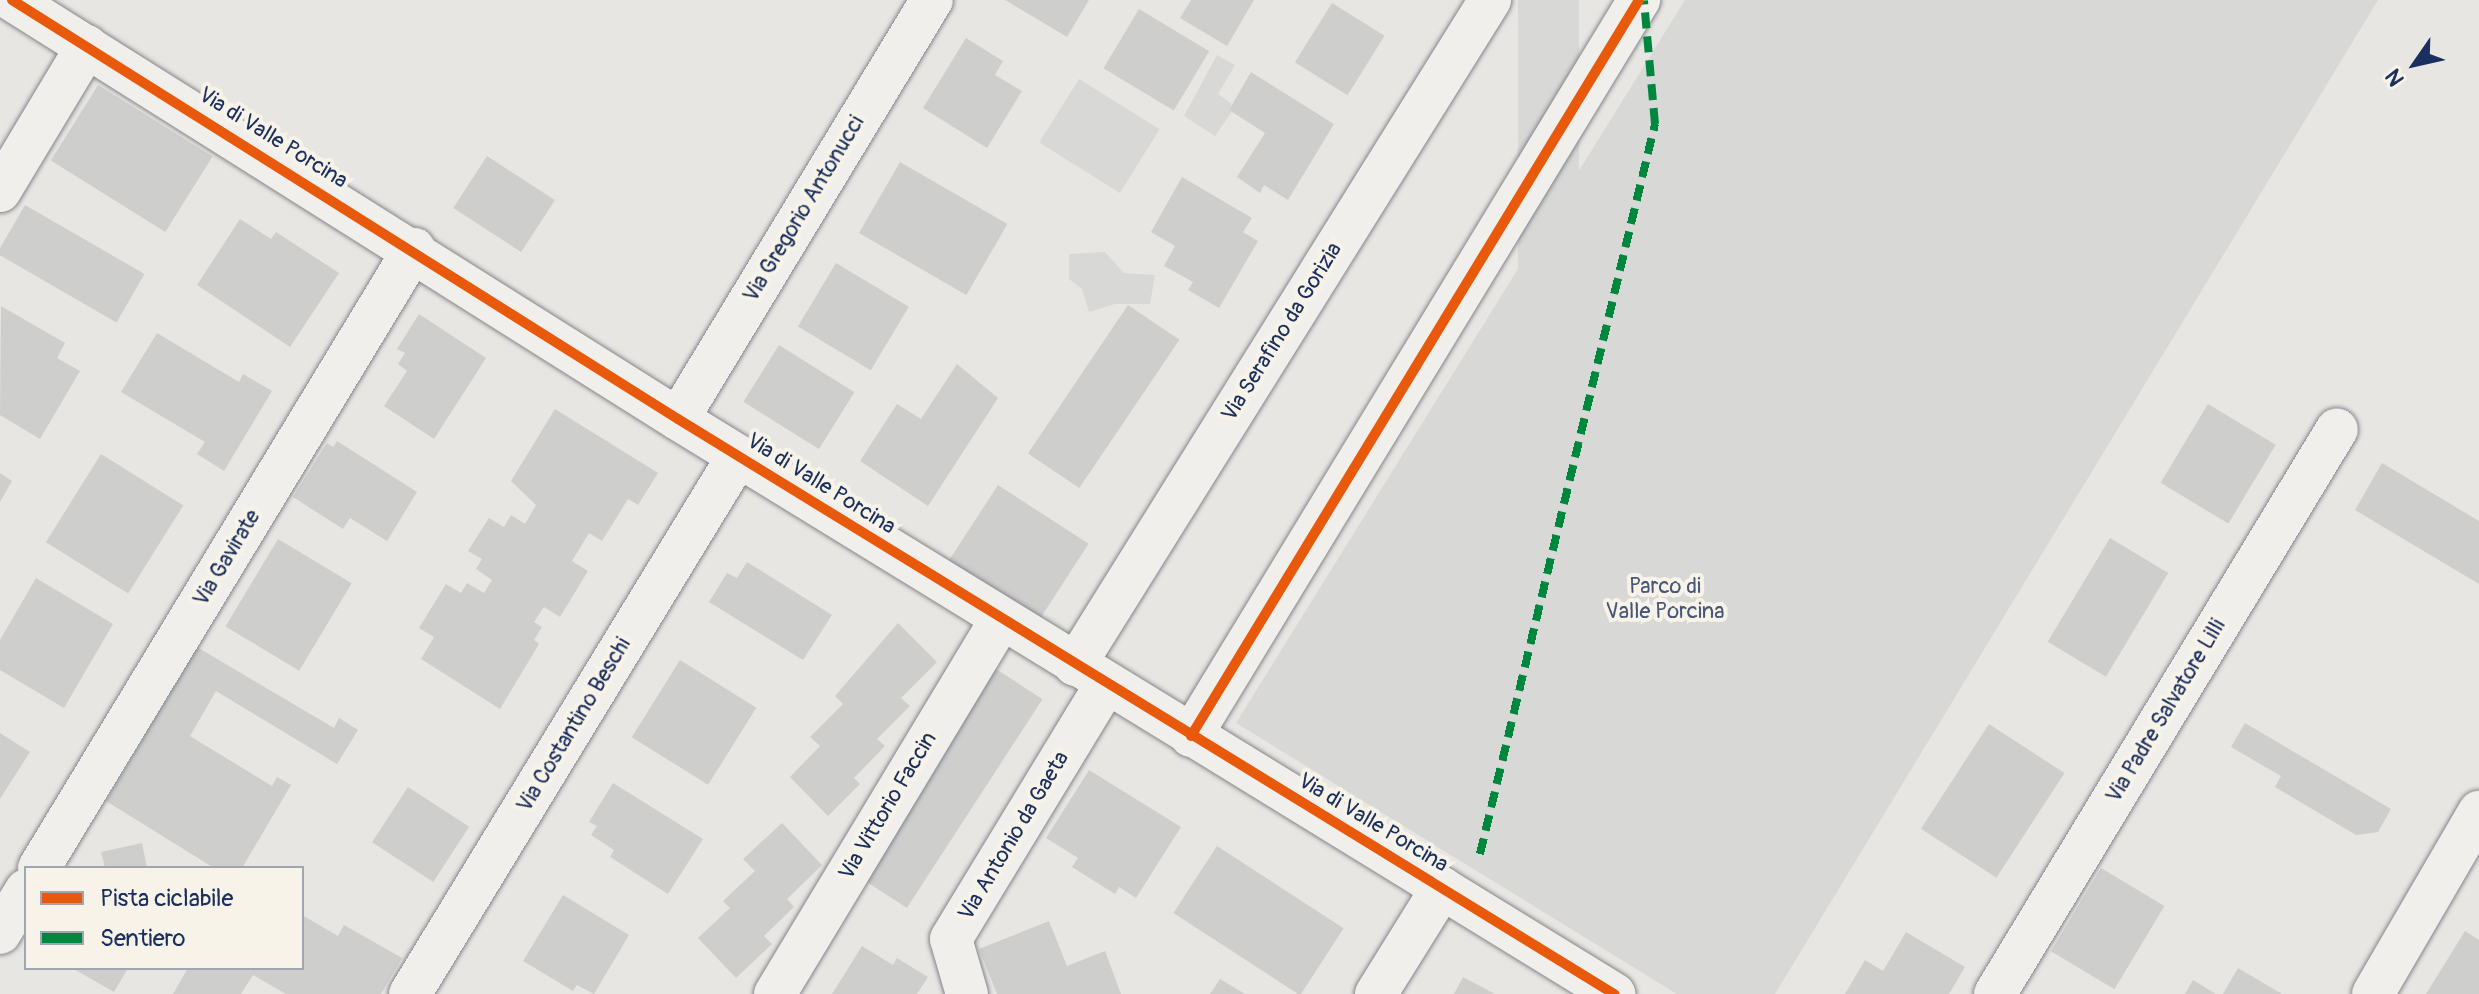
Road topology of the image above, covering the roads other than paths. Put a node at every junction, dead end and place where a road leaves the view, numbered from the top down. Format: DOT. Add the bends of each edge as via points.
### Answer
graph roads {
  1 [pos="12,0"];
  2 [pos="932,0"];
  3 [pos="1490,0"];
  4 [pos="1639,0"];
  5 [pos="87,46"];
  6 [pos="0,191"];
  7 [pos="414,249"];
  8 [pos="678,419"];
  9 [pos="2337,429"];
  10 [pos="738,456"];
  11 [pos="1001,619"];
  12 [pos="1090,674"];
  13 [pos="1191,736"];
  14 [pos="2479,812"];
  15 [pos="40,866"];
  16 [pos="1442,888"];
  17 [pos="24,893"];
  18 [pos="0,933"];
  19 [pos="410,994"];
  20 [pos="775,994"];
  21 [pos="967,994"];
  22 [pos="1376,994"];
  23 [pos="1614,994"];
  24 [pos="1995,994"];
  25 [pos="2373,994"];
  1 -- 5 [label="street, Via di Valle Porcina"];
  2 -- 8 [label="street, Via Gregorio Antonucci"];
  3 -- 12 [label="street, Via Serafino da Gorizia"];
  4 -- 13 [label="street"];
  5 -- 6 [label="street"];
  5 -- 7 [label="street, Via di Valle Porcina"];
  7 -- 8 [label="street, Via di Valle Porcina"];
  7 -- 15 [label="street, Via Gavirate"];
  8 -- 10 [label="street, Via di Valle Porcina"];
  9 -- 24 [label="street, Via Padre Salvatore Lilli"];
  10 -- 11 [label="street, Via di Valle Porcina"];
  10 -- 19 [label="street, Via Costantino Beschi"];
  11 -- 12 [label="street, Via di Valle Porcina"];
  11 -- 20 [label="street, Via Vittorio Faccin"];
  12 -- 13 [label="street, Via di Valle Porcina"];
  12 -- 21 [label="street, Via Antonio da Gaeta" via="951,939"];
  13 -- 16 [label="street, Via di Valle Porcina"];
  14 -- 25 [label="street"];
  16 -- 22 [label="street"];
  16 -- 23 [label="street, Via di Valle Porcina"];
  17 -- 18 [label="street"];
}
